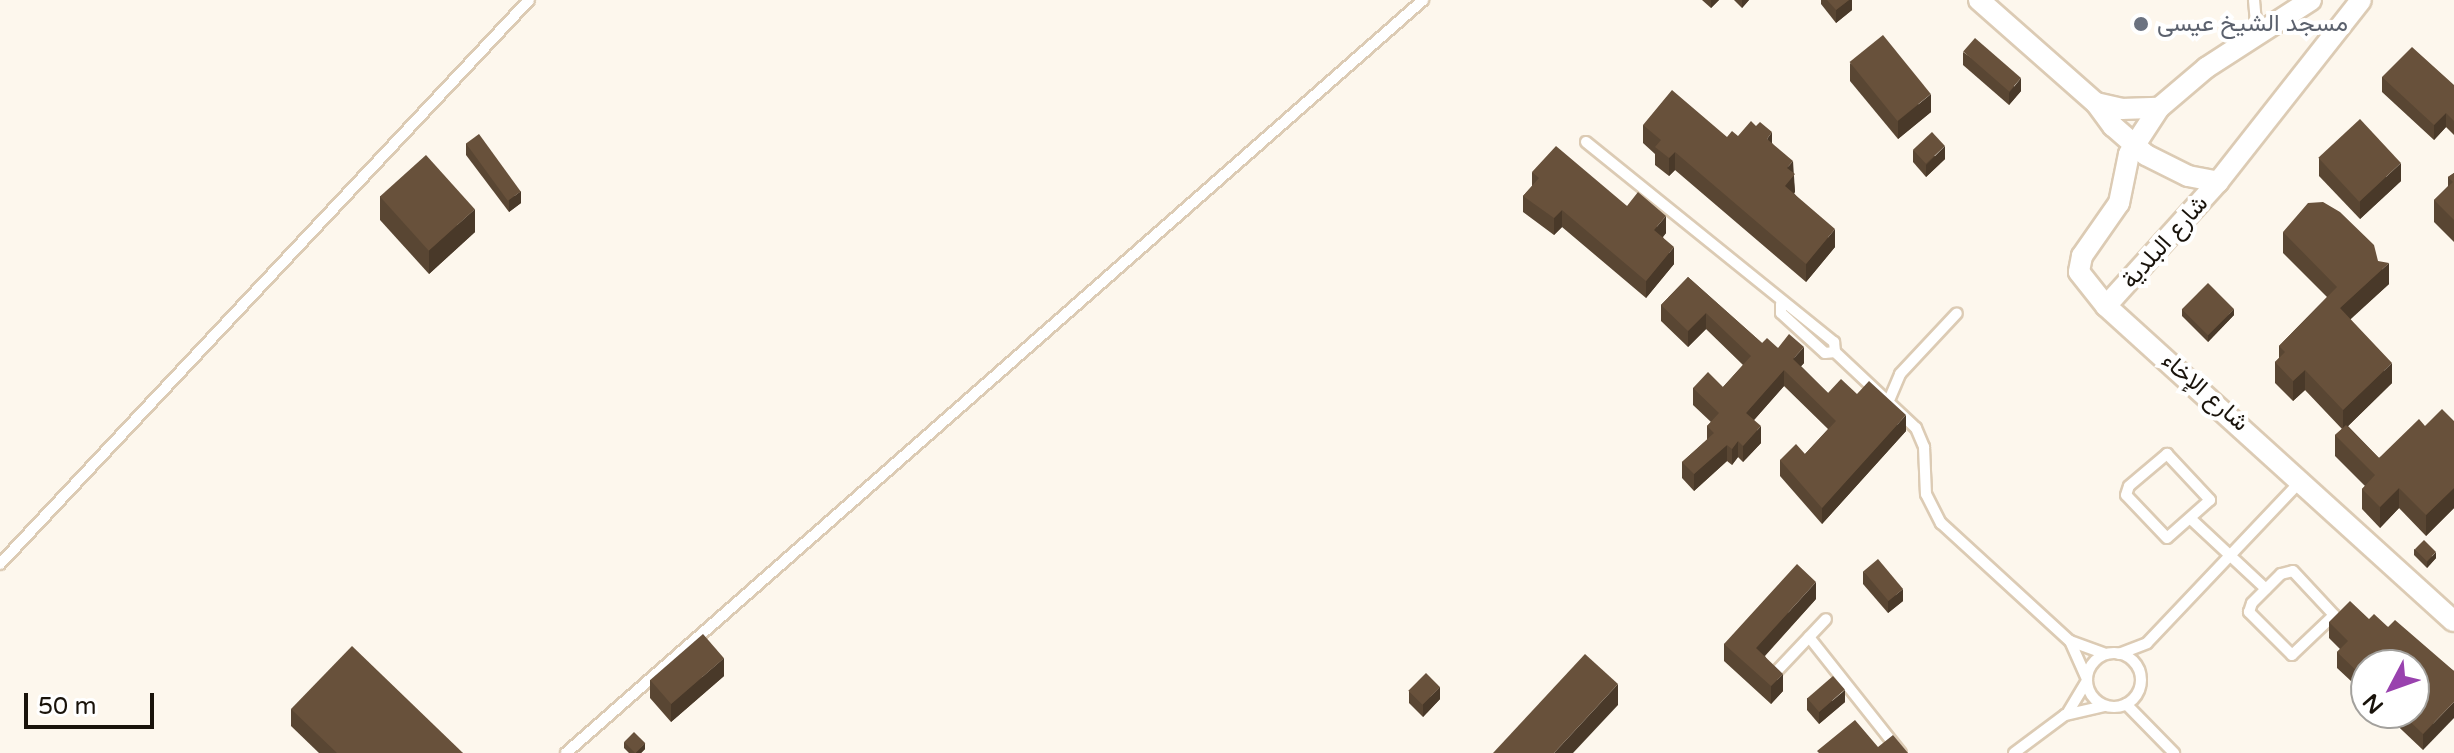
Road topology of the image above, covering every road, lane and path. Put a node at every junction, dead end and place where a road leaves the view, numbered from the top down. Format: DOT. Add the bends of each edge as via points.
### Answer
graph roads {
  1 [pos="529,0"];
  2 [pos="1423,0"];
  3 [pos="1979,0"];
  4 [pos="2254,0"];
  5 [pos="2311,0"];
  6 [pos="2361,0"];
  7 [pos="2257,36"];
  8 [pos="2096,103"];
  9 [pos="2159,108"];
  10 [pos="1586,142"];
  11 [pos="2134,145"];
  12 [pos="2218,182"];
  13 [pos="2106,306"];
  14 [pos="1957,313"];
  15 [pos="1890,398"];
  16 [pos="2302,479"];
  17 [pos="2192,520"];
  18 [pos="2230,556"];
  19 [pos="0,564"];
  20 [pos="2266,589"];
  21 [pos="1826,619"];
  22 [pos="2454,621"];
  23 [pos="1809,637"];
  24 [pos="2070,641"];
  25 [pos="2147,643"];
  26 [pos="2106,654"];
  27 [pos="2119,654"];
  28 [pos="2139,672"];
  29 [pos="1775,673"];
  30 [pos="2087,680"];
  31 [pos="2126,704"];
  32 [pos="2105,706"];
  33 [pos="2065,715"];
  34 [pos="566,753"];
  35 [pos="1901,753"];
  36 [pos="2014,753"];
  37 [pos="2174,753"];
  1 -- 19 [label="lane"];
  2 -- 34 [label="lane"];
  3 -- 8 [label="street"];
  4 -- 7 [label="lane"];
  5 -- 7 [label="street, شارع البلدية"];
  6 -- 12 [label="street, شارع البلدية"];
  7 -- 9 [label="street, شارع البلدية" via="2191,79"];
  8 -- 9 [label="street"];
  8 -- 11 [label="street"];
  9 -- 11 [label="street, شارع البلدية"];
  10 -- 15 [label="lane" via="1781,304 1790,303 1834,342 1835,352"];
  11 -- 12 [label="street" via="2173,171"];
  11 -- 13 [label="street, شارع البلدية" via="2116,211 2079,264 2082,280"];
  12 -- 13 [label="street, شارع البلدية"];
  13 -- 16 [label="street, شارع الإخاء"];
  14 -- 15 [label="lane" via="1900,374"];
  15 -- 24 [label="lane" via="1921,437 1926,494 1934,514"];
  16 -- 18 [label="lane"];
  16 -- 22 [label="street, شارع الإخاء"];
  17 -- 17 [label="lane" via="2209,503 2208,493 2174,457 2162,454 2129,486 2127,500 2167,538"];
  17 -- 18 [label="lane"];
  18 -- 20 [label="lane"];
  18 -- 25 [label="lane"];
  20 -- 20 [label="lane" via="2252,603 2251,617 2288,654 2300,652 2333,618 2332,607 2293,571 2285,571"];
  21 -- 23 [label="lane"];
  23 -- 29 [label="lane"];
  23 -- 35 [label="lane"];
  24 -- 26 [label="lane"];
  24 -- 30 [label="lane"];
  25 -- 27 [label="lane"];
  25 -- 28 [label="lane"];
  26 -- 27 [label="lane"];
  26 -- 30 [label="lane" via="2092,664"];
  27 -- 28 [label="lane"];
  28 -- 31 [label="lane" via="2137,694"];
  30 -- 32 [label="lane" via="2092,696"];
  30 -- 33 [label="lane"];
  31 -- 32 [label="lane"];
  31 -- 37 [label="lane"];
  32 -- 33 [label="lane"];
  33 -- 36 [label="lane"];
}
